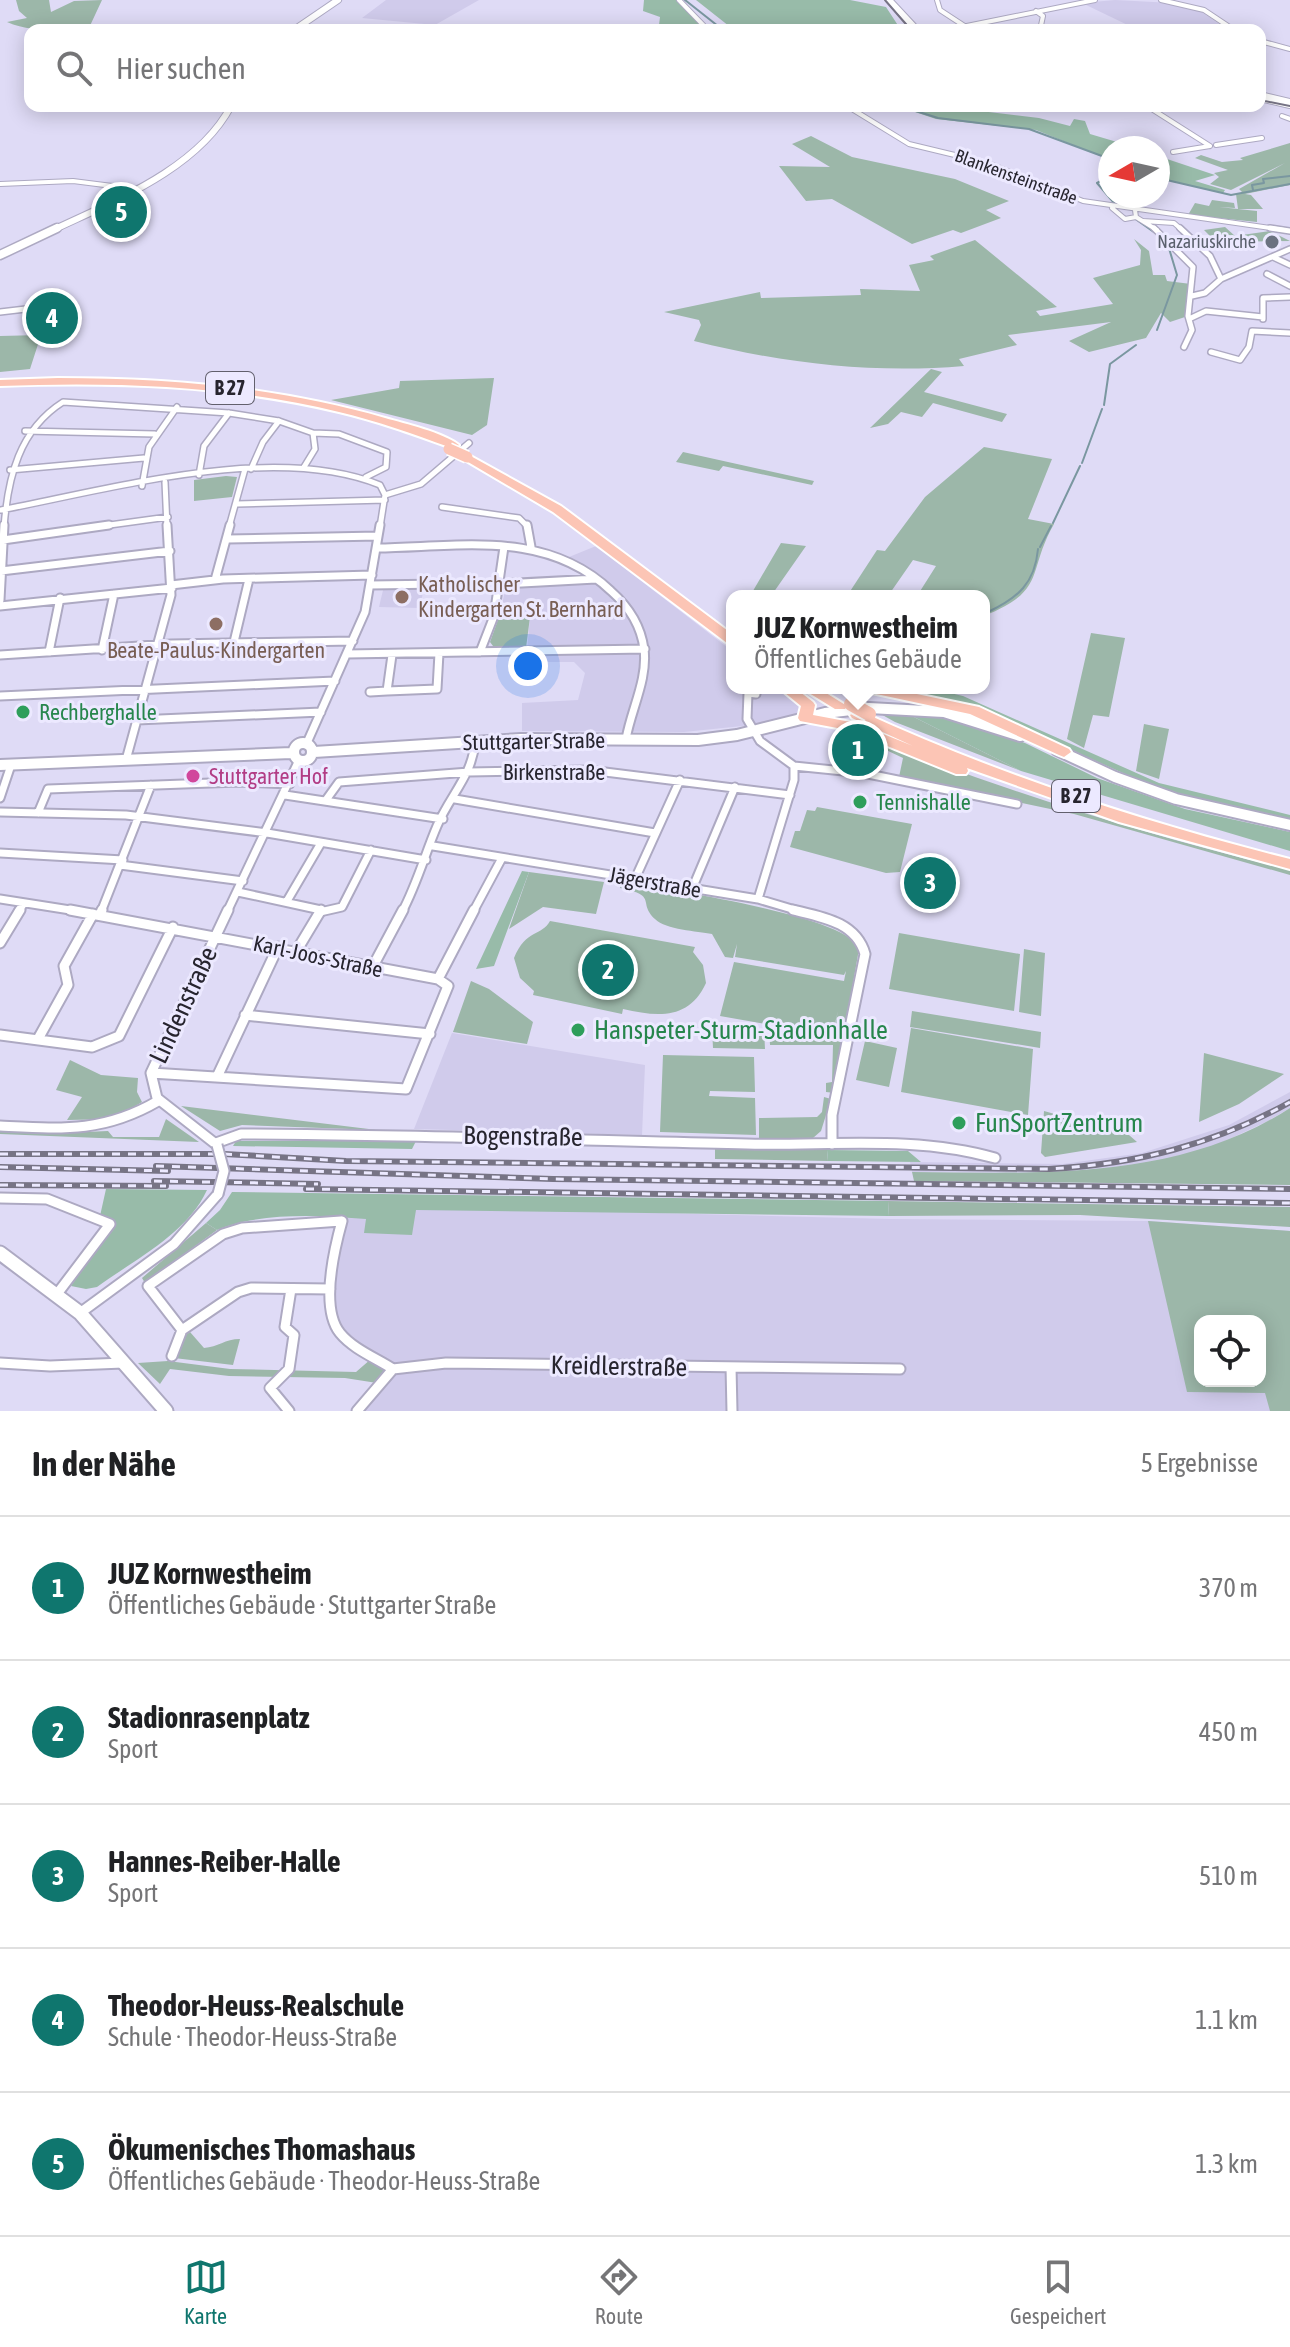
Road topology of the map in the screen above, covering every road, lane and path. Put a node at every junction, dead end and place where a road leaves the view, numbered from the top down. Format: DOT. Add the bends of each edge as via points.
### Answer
graph roads {
  1 [pos="338,0"];
  2 [pos="679,0"];
  3 [pos="889,0"];
  4 [pos="937,0"];
  5 [pos="1095,0"];
  6 [pos="1161,0"];
  7 [pos="1086,1"];
  8 [pos="1036,11"];
  9 [pos="303,24"];
  10 [pos="702,24"];
  11 [pos="911,24"];
  12 [pos="962,24"];
  13 [pos="980,24"];
  14 [pos="1041,24"];
  15 [pos="1225,24"];
  16 [pos="1266,45"];
  17 [pos="1290,51"];
  18 [pos="1266,97"];
  19 [pos="1290,103"];
  20 [pos="228,112"];
  21 [pos="857,112"];
  22 [pos="1157,112"];
  23 [pos="1282,116"];
  24 [pos="1290,119"];
  25 [pos="1262,138"];
  26 [pos="1213,145"];
  27 [pos="1173,152"];
  28 [pos="0,184"];
  29 [pos="128,188"];
  30 [pos="1098,204"];
  31 [pos="1112,208"];
  32 [pos="1137,216"];
  33 [pos="1290,233"];
  34 [pos="1290,246"];
  35 [pos="0,255"];
  36 [pos="1273,257"];
  37 [pos="1290,265"];
  38 [pos="1267,274"];
  39 [pos="1221,279"];
  40 [pos="1290,286"];
  41 [pos="1192,296"];
  42 [pos="1290,297"];
  43 [pos="68,304"];
  44 [pos="0,312"];
  45 [pos="1263,317"];
  46 [pos="1189,319"];
  47 [pos="1263,329"];
  48 [pos="1290,333"];
  49 [pos="1184,347"];
  50 [pos="1211,352"];
  51 [pos="0,385"];
  52 [pos="177,407"];
  53 [pos="229,413"];
  54 [pos="279,421"];
  55 [pos="25,431"];
  56 [pos="313,433"];
  57 [pos="155,434"];
  58 [pos="452,451"];
  59 [pos="469,451"];
  60 [pos="144,458"];
  61 [pos="304,467"];
  62 [pos="248,469"];
  63 [pos="10,470"];
  64 [pos="199,475"];
  65 [pos="366,477"];
  66 [pos="165,482"];
  67 [pos="142,486"];
  68 [pos="385,498"];
  69 [pos="237,504"];
  70 [pos="442,507"];
  71 [pos="2,509"];
  72 [pos="168,517"];
  73 [pos="378,536"];
  74 [pos="228,539"];
  75 [pos="3,540"];
  76 [pos="504,547"];
  77 [pos="531,547"];
  78 [pos="377,548"];
  79 [pos="170,551"];
  80 [pos="1,571"];
  81 [pos="372,575"];
  82 [pos="249,579"];
  83 [pos="596,579"];
  84 [pos="215,580"];
  85 [pos="444,584"];
  86 [pos="501,584"];
  87 [pos="370,585"];
  88 [pos="172,587"];
  89 [pos="114,594"];
  90 [pos="60,598"];
  91 [pos="0,602"];
  92 [pos="692,610"];
  93 [pos="0,612"];
  94 [pos="726,628"];
  95 [pos="726,636"];
  96 [pos="353,641"];
  97 [pos="234,642"];
  98 [pos="726,642"];
  99 [pos="157,646"];
  100 [pos="645,649"];
  101 [pos="102,650"];
  102 [pos="49,652"];
  103 [pos="480,652"];
  104 [pos="439,653"];
  105 [pos="347,654"];
  106 [pos="0,655"];
  107 [pos="392,655"];
  108 [pos="335,681"];
  109 [pos="143,689"];
  110 [pos="387,691"];
  111 [pos="370,692"];
  112 [pos="748,694"];
  113 [pos="794,694"];
  114 [pos="820,694"];
  115 [pos="829,694"];
  116 [pos="900,694"];
  117 [pos="0,696"];
  118 [pos="852,710"];
  119 [pos="321,712"];
  120 [pos="805,718"];
  121 [pos="137,720"];
  122 [pos="754,731"];
  123 [pos="1018,735"];
  124 [pos="626,739"];
  125 [pos="475,741"];
  126 [pos="310,749"];
  127 [pos="1064,752"];
  128 [pos="295,756"];
  129 [pos="126,760"];
  130 [pos="6,765"];
  131 [pos="794,766"];
  132 [pos="469,772"];
  133 [pos="680,780"];
  134 [pos="290,784"];
  135 [pos="151,785"];
  136 [pos="735,787"];
  137 [pos="285,795"];
  138 [pos="790,795"];
  139 [pos="0,798"];
  140 [pos="455,799"];
  141 [pos="326,800"];
  142 [pos="1075,803"];
  143 [pos="1017,804"];
  144 [pos="0,812"];
  145 [pos="38,813"];
  146 [pos="140,818"];
  147 [pos="443,819"];
  148 [pos="1290,827"];
  149 [pos="267,833"];
  150 [pos="655,833"];
  151 [pos="321,843"];
  152 [pos="433,846"];
  153 [pos="371,850"];
  154 [pos="0,853"];
  155 [pos="1290,855"];
  156 [pos="502,858"];
  157 [pos="426,860"];
  158 [pos="121,862"];
  159 [pos="1290,864"];
  160 [pos="635,879"];
  161 [pos="243,881"];
  162 [pos="692,889"];
  163 [pos="238,892"];
  164 [pos="0,899"];
  165 [pos="758,899"];
  166 [pos="287,901"];
  167 [pos="24,903"];
  168 [pos="321,910"];
  169 [pos="96,914"];
  170 [pos="173,927"];
  171 [pos="216,935"];
  172 [pos="0,943"];
  173 [pos="278,947"];
  174 [pos="297,950"];
  175 [pos="372,968"];
  176 [pos="442,981"];
  177 [pos="245,1015"];
  178 [pos="430,1034"];
  179 [pos="0,1035"];
  180 [pos="38,1039"];
  181 [pos="151,1073"];
  182 [pos="217,1077"];
  183 [pos="158,1101"];
  184 [pos="0,1126"];
  185 [pos="216,1144"];
  186 [pos="832,1144"];
  187 [pos="995,1158"];
  188 [pos="0,1198"];
  189 [pos="0,1253"];
  190 [pos="291,1289"];
  191 [pos="330,1289"];
  192 [pos="57,1294"];
  193 [pos="80,1313"];
  194 [pos="182,1330"];
  195 [pos="172,1356"];
  196 [pos="0,1363"];
  197 [pos="123,1363"];
  198 [pos="731,1367"];
  199 [pos="393,1369"];
  200 [pos="900,1369"];
  201 [pos="166,1411"];
  202 [pos="289,1411"];
  203 [pos="357,1411"];
  204 [pos="732,1411"];
  1 -- 9 [label="main road"];
  2 -- 10 [label="street"];
  3 -- 11 [label="main road"];
  4 -- 12 [label="street" via="942,12"];
  5 -- 7 [label="street"];
  6 -- 15 [label="street" via="1204,10"];
  7 -- 8 [label="street"];
  8 -- 13 [label="street"];
  8 -- 14 [label="street" via="1043,16"];
  16 -- 17 [label="street"];
  18 -- 19 [label="main road"];
  20 -- 29 [label="main road" via="220,129 166,170"];
  21 -- 30 [label="street, Blankensteinstraße" via="909,144 988,163"];
  22 -- 26 [label="street"];
  23 -- 24 [label="street"];
  25 -- 26 [label="street"];
  26 -- 27 [label="street"];
  28 -- 29 [label="street" via="73,181"];
  29 -- 35 [label="main road" via="93,211"];
  31 -- 32 [label="street, Blankensteinstraße"];
  31 -- 32 [label="street" via="1125,219"];
  32 -- 33 [label="street, Blankensteinstraße" via="1237,220"];
  32 -- 39 [label="street" via="1174,223 1210,256"];
  32 -- 41 [label="street" via="1162,233 1193,267"];
  34 -- 36 [label="street"];
  36 -- 37 [label="street"];
  36 -- 39 [label="street"];
  38 -- 40 [label="street"];
  39 -- 41 [label="street"];
  41 -- 46 [label="street"];
  42 -- 45 [label="street" via="1263,298"];
  43 -- 44 [label="street"];
  45 -- 46 [label="street" via="1206,311"];
  45 -- 47 [label="street"];
  46 -- 49 [label="street" via="1191,337"];
  47 -- 48 [label="street"];
  47 -- 50 [label="street" via="1252,331 1240,360"];
  51 -- 58 [label="highway, B 27" via="127,384 247,394 346,414"];
  52 -- 53 [label="street"];
  52 -- 55 [label="street" via="56,405"];
  52 -- 57 [label="street"];
  53 -- 54 [label="street"];
  53 -- 64 [label="street" via="204,446"];
  54 -- 56 [label="street"];
  54 -- 62 [label="street"];
  55 -- 57 [label="street"];
  55 -- 63 [label="street"];
  56 -- 61 [label="street" via="315,449"];
  56 -- 65 [label="street" via="339,434 384,450 386,467"];
  57 -- 60 [label="street"];
  58 -- 59 [label="highway, B 27, bridge"];
  58 -- 68 [label="street" via="414,488"];
  59 -- 92 [label="highway, B 27"];
  59 -- 94 [label="highway, B 27" via="563,506"];
  60 -- 63 [label="street"];
  60 -- 67 [label="street"];
  61 -- 62 [label="street"];
  61 -- 65 [label="street"];
  62 -- 64 [label="street"];
  62 -- 69 [label="street"];
  63 -- 71 [label="street"];
  64 -- 66 [label="street"];
  65 -- 68 [label="street" via="380,485"];
  66 -- 67 [label="street"];
  66 -- 72 [label="street"];
  67 -- 71 [label="street"];
  68 -- 69 [label="street"];
  68 -- 73 [label="street"];
  69 -- 74 [label="street"];
  70 -- 77 [label="street" via="519,518 527,524"];
  71 -- 75 [label="street"];
  72 -- 75 [label="street"];
  72 -- 79 [label="street"];
  73 -- 74 [label="street"];
  73 -- 78 [label="street"];
  74 -- 84 [label="street"];
  75 -- 80 [label="street"];
  76 -- 77 [label="street"];
  76 -- 78 [label="street"];
  76 -- 86 [label="street"];
  77 -- 83 [label="street" via="564,555"];
  78 -- 81 [label="street"];
  79 -- 80 [label="street"];
  79 -- 88 [label="street"];
  80 -- 91 [label="street"];
  81 -- 82 [label="street"];
  81 -- 87 [label="street"];
  82 -- 84 [label="street"];
  82 -- 97 [label="street"];
  83 -- 86 [label="street"];
  83 -- 100 [label="street" via="637,620"];
  84 -- 88 [label="street"];
  85 -- 87 [label="street"];
  86 -- 103 [label="street"];
  87 -- 96 [label="street"];
  88 -- 89 [label="street"];
  88 -- 99 [label="street"];
  89 -- 90 [label="street"];
  89 -- 101 [label="street"];
  90 -- 91 [label="street"];
  90 -- 102 [label="street"];
  91 -- 93 [label="street"];
  92 -- 95 [label="highway, B 27"];
  92 -- 98 [label="highway"];
  96 -- 97 [label="street"];
  96 -- 105 [label="street"];
  97 -- 99 [label="street"];
  99 -- 101 [label="street"];
  99 -- 109 [label="street"];
  100 -- 103 [label="street"];
  100 -- 124 [label="street"];
  101 -- 102 [label="street"];
  102 -- 106 [label="street"];
  103 -- 104 [label="street"];
  104 -- 107 [label="street"];
  104 -- 110 [label="street" via="437,689"];
  105 -- 107 [label="street"];
  105 -- 108 [label="street"];
  107 -- 110 [label="street"];
  108 -- 109 [label="street"];
  108 -- 119 [label="street"];
  109 -- 117 [label="street"];
  109 -- 121 [label="street"];
  110 -- 111 [label="street"];
  112 -- 122 [label="street" via="746,713"];
  113 -- 120 [label="highway" via="808,705"];
  114 -- 118 [label="highway, B 27"];
  115 -- 118 [label="highway, B 27"];
  116 -- 127 [label="highway, B 27" via="974,710"];
  118 -- 120 [label="main road, Stuttgarter Straße"];
  118 -- 123 [label="main road, Stuttgarter Straße" via="925,709"];
  118 -- 142 [label="highway, B 27" via="961,762"];
  118 -- 155 [label="highway, B 27" via="1041,785"];
  119 -- 121 [label="street"];
  119 -- 126 [label="street"];
  120 -- 122 [label="main road, Stuttgarter Straße"];
  120 -- 142 [label="highway, B 27" via="851,726 955,769"];
  121 -- 129 [label="street"];
  122 -- 124 [label="main road, Stuttgarter Straße" via="698,740"];
  122 -- 131 [label="street" via="770,752"];
  123 -- 127 [label="main road"];
  123 -- 148 [label="main road" via="1162,798"];
  124 -- 125 [label="main road, Stuttgarter Straße"];
  125 -- 126 [label="main road, Stuttgarter Straße"];
  125 -- 132 [label="street"];
  126 -- 128 [label="main road, Stuttgarter Straße" via="309,758"];
  127 -- 148 [label="main road" via="1176,799"];
  128 -- 129 [label="main road, Stuttgarter Straße"];
  128 -- 134 [label="street, Lindenstraße"];
  129 -- 130 [label="main road, Stuttgarter Straße"];
  130 -- 139 [label="street"];
  131 -- 138 [label="street"];
  131 -- 143 [label="street" via="863,773"];
  132 -- 133 [label="street, Birkenstraße" via="589,770"];
  132 -- 140 [label="street"];
  132 -- 141 [label="street, Birkenstraße" via="339,782"];
  133 -- 136 [label="street, Birkenstraße"];
  133 -- 150 [label="street"];
  134 -- 135 [label="street"];
  134 -- 137 [label="street, Lindenstraße"];
  135 -- 145 [label="street" via="48,789"];
  135 -- 146 [label="street"];
  136 -- 138 [label="street, Birkenstraße"];
  136 -- 162 [label="street"];
  137 -- 141 [label="street"];
  137 -- 149 [label="street, Lindenstraße"];
  138 -- 165 [label="street"];
  140 -- 147 [label="street"];
  140 -- 150 [label="street"];
  141 -- 147 [label="street"];
  142 -- 159 [label="highway, B 27"];
  144 -- 145 [label="street"];
  145 -- 146 [label="street"];
  146 -- 149 [label="street"];
  146 -- 158 [label="street"];
  147 -- 152 [label="street"];
  149 -- 151 [label="street"];
  149 -- 161 [label="street, Lindenstraße"];
  150 -- 160 [label="street"];
  151 -- 153 [label="street"];
  151 -- 166 [label="street"];
  152 -- 156 [label="street, Jägerstraße"];
  152 -- 157 [label="street"];
  153 -- 157 [label="street"];
  153 -- 168 [label="street" via="342,907"];
  154 -- 158 [label="street"];
  156 -- 160 [label="street, Jägerstraße"];
  156 -- 176 [label="street"];
  157 -- 175 [label="street"];
  158 -- 161 [label="street"];
  158 -- 169 [label="street"];
  160 -- 162 [label="street, Jägerstraße"];
  161 -- 163 [label="street, Lindenstraße"];
  162 -- 165 [label="street, Jägerstraße"];
  163 -- 166 [label="street"];
  163 -- 171 [label="street, Lindenstraße"];
  164 -- 167 [label="street, Karl-Joos-Straße"];
  165 -- 186 [label="street, Jägerstraße" via="853,927 865,943 832,1115"];
  166 -- 168 [label="street"];
  167 -- 169 [label="street, Karl-Joos-Straße"];
  167 -- 172 [label="street"];
  168 -- 174 [label="street"];
  169 -- 170 [label="street, Karl-Joos-Straße"];
  169 -- 180 [label="street" via="64,966 68,985"];
  170 -- 171 [label="street, Karl-Joos-Straße"];
  170 -- 180 [label="street" via="119,1036 92,1047"];
  171 -- 173 [label="street, Karl-Joos-Straße"];
  171 -- 181 [label="street, Lindenstraße"];
  173 -- 174 [label="street, Karl-Joos-Straße"];
  173 -- 177 [label="street"];
  174 -- 175 [label="street, Karl-Joos-Straße"];
  175 -- 176 [label="street, Karl-Joos-Straße"];
  176 -- 178 [label="street" via="448,991"];
  177 -- 178 [label="street"];
  177 -- 182 [label="street"];
  178 -- 182 [label="street" via="406,1089"];
  179 -- 180 [label="street"];
  181 -- 182 [label="street"];
  181 -- 183 [label="street, Lindenstraße"];
  183 -- 184 [label="street" via="107,1127"];
  183 -- 185 [label="street" via="207,1132"];
  185 -- 186 [label="street, Bogenstraße" via="241,1134 288,1134"];
  185 -- 193 [label="street, bridge" via="224,1171 218,1194 198,1221"];
  186 -- 187 [label="street, Bogenstraße" via="906,1145"];
  188 -- 192 [label="street" via="47,1199 110,1224"];
  189 -- 192 [label="main road"];
  190 -- 191 [label="street"];
  190 -- 194 [label="street" via="238,1292"];
  190 -- 202 [label="street" via="285,1327 294,1335 289,1369 270,1388"];
  191 -- 194 [label="street" via="343,1222 242,1228 223,1234 148,1286"];
  191 -- 199 [label="street" via="332,1324"];
  192 -- 193 [label="main road"];
  193 -- 197 [label="main road"];
  194 -- 195 [label="street"];
  196 -- 197 [label="street"];
  197 -- 201 [label="main road"];
  198 -- 199 [label="street, Kreidlerstraße" via="446,1363"];
  198 -- 200 [label="street, Kreidlerstraße"];
  198 -- 204 [label="street"];
  199 -- 203 [label="street"];
}
